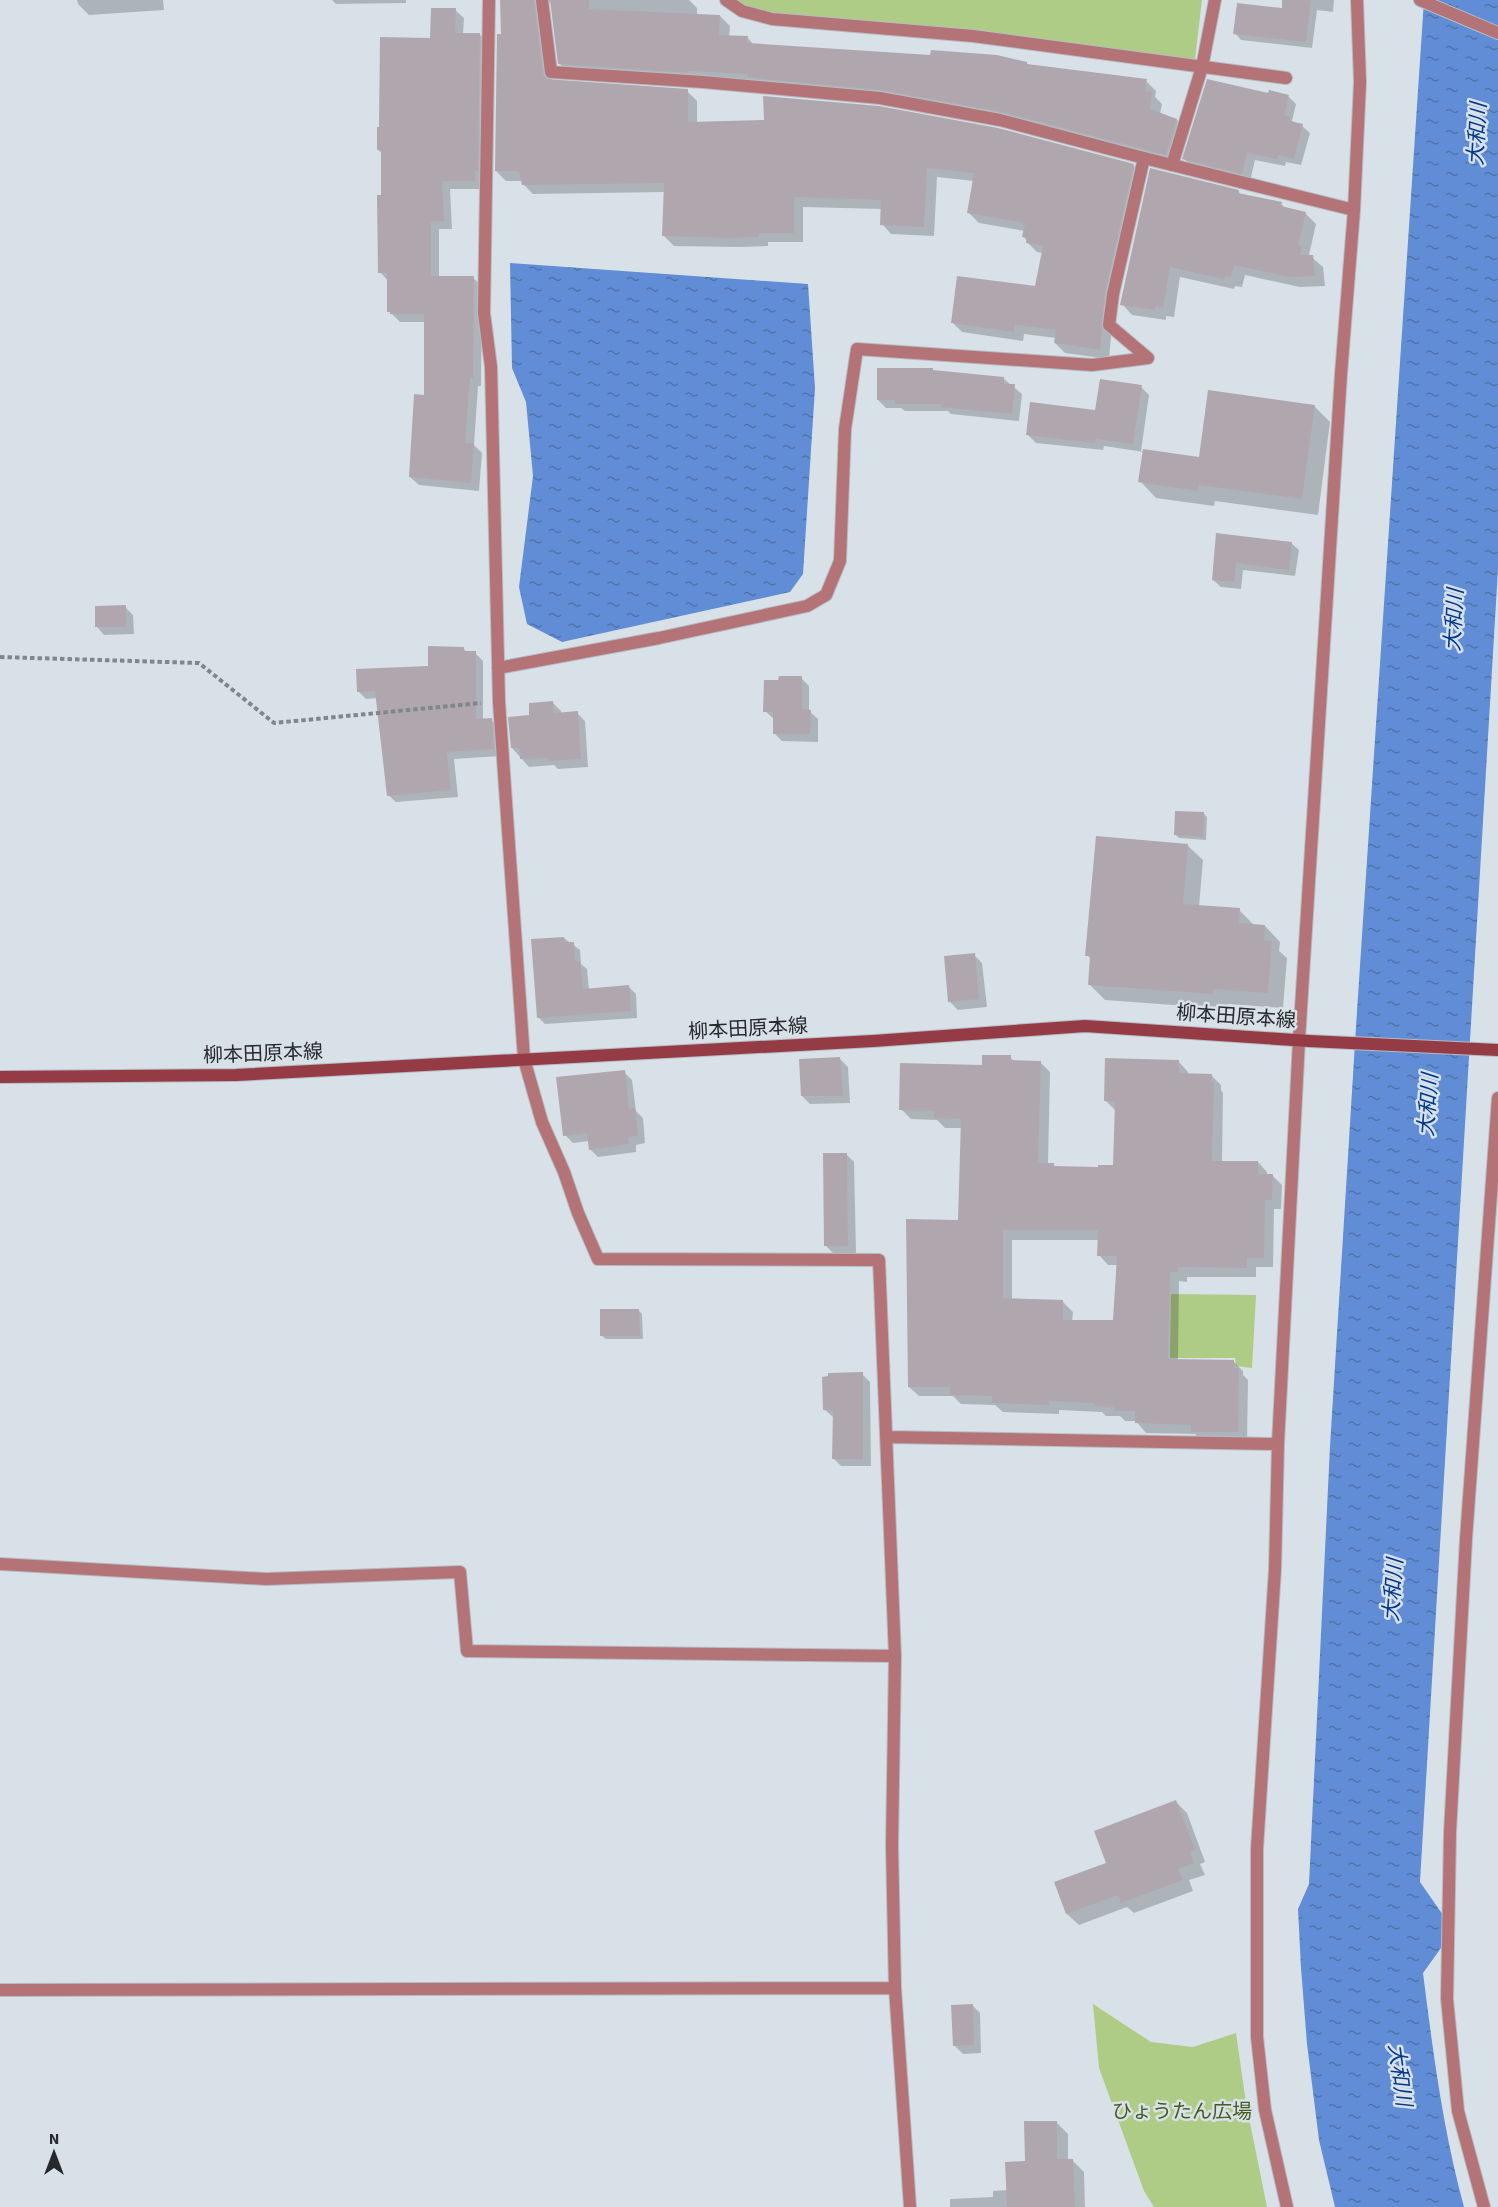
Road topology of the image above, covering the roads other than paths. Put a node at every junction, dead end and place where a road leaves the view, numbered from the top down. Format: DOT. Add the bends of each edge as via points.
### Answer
graph roads {
  1 [pos="489,0"];
  2 [pos="542,0"];
  3 [pos="726,0"];
  4 [pos="1215,0"];
  5 [pos="1357,0"];
  6 [pos="1420,0"];
  7 [pos="1498,33"];
  8 [pos="1202,67"];
  9 [pos="1286,78"];
  10 [pos="1144,158"];
  11 [pos="1172,165"];
  12 [pos="1354,210"];
  13 [pos="498,668"];
  14 [pos="1304,1041"];
  15 [pos="1495,1050"];
  16 [pos="524,1059"];
  17 [pos="0,1077"];
  18 [pos="1498,1098"];
  19 [pos="886,1437"];
  20 [pos="1278,1444"];
  21 [pos="0,1564"];
  22 [pos="895,1656"];
  23 [pos="895,1988"];
  24 [pos="0,1990"];
  25 [pos="910,2207"];
  26 [pos="1287,2207"];
  27 [pos="1484,2207"];
  1 -- 13 [label="street" via="484,313 491,367"];
  2 -- 10 [label="street" via="551,72 880,98 1000,120"];
  3 -- 8 [label="street" via="742,11 772,19 973,36"];
  4 -- 8 [label="street"];
  5 -- 12 [label="street" via="1360,82"];
  6 -- 7 [label="street"];
  8 -- 9 [label="street"];
  8 -- 11 [label="street"];
  10 -- 11 [label="street"];
  10 -- 13 [label="street" via="1109,324 1148,358 1092,365 857,349 845,429 840,561 826,595 796,609"];
  11 -- 12 [label="street"];
  12 -- 14 [label="street" via="1341,374"];
  13 -- 16 [label="street"];
  14 -- 15 [label="main road, 柳本田原本線"];
  14 -- 16 [label="main road, 柳本田原本線" via="1085,1026"];
  14 -- 20 [label="street"];
  16 -- 17 [label="main road, 柳本田原本線" via="236,1075"];
  16 -- 19 [label="street" via="542,1122 598,1259 879,1260"];
  18 -- 27 [label="street" via="1466,1539 1450,1832 1448,1963 1458,2111"];
  19 -- 20 [label="street"];
  19 -- 22 [label="street"];
  20 -- 26 [label="street" via="1275,1569 1257,1849 1257,2037 1265,2110"];
  21 -- 22 [label="street" via="266,1579 460,1572 467,1651"];
  22 -- 23 [label="street"];
  23 -- 24 [label="street"];
  23 -- 25 [label="street"];
}
